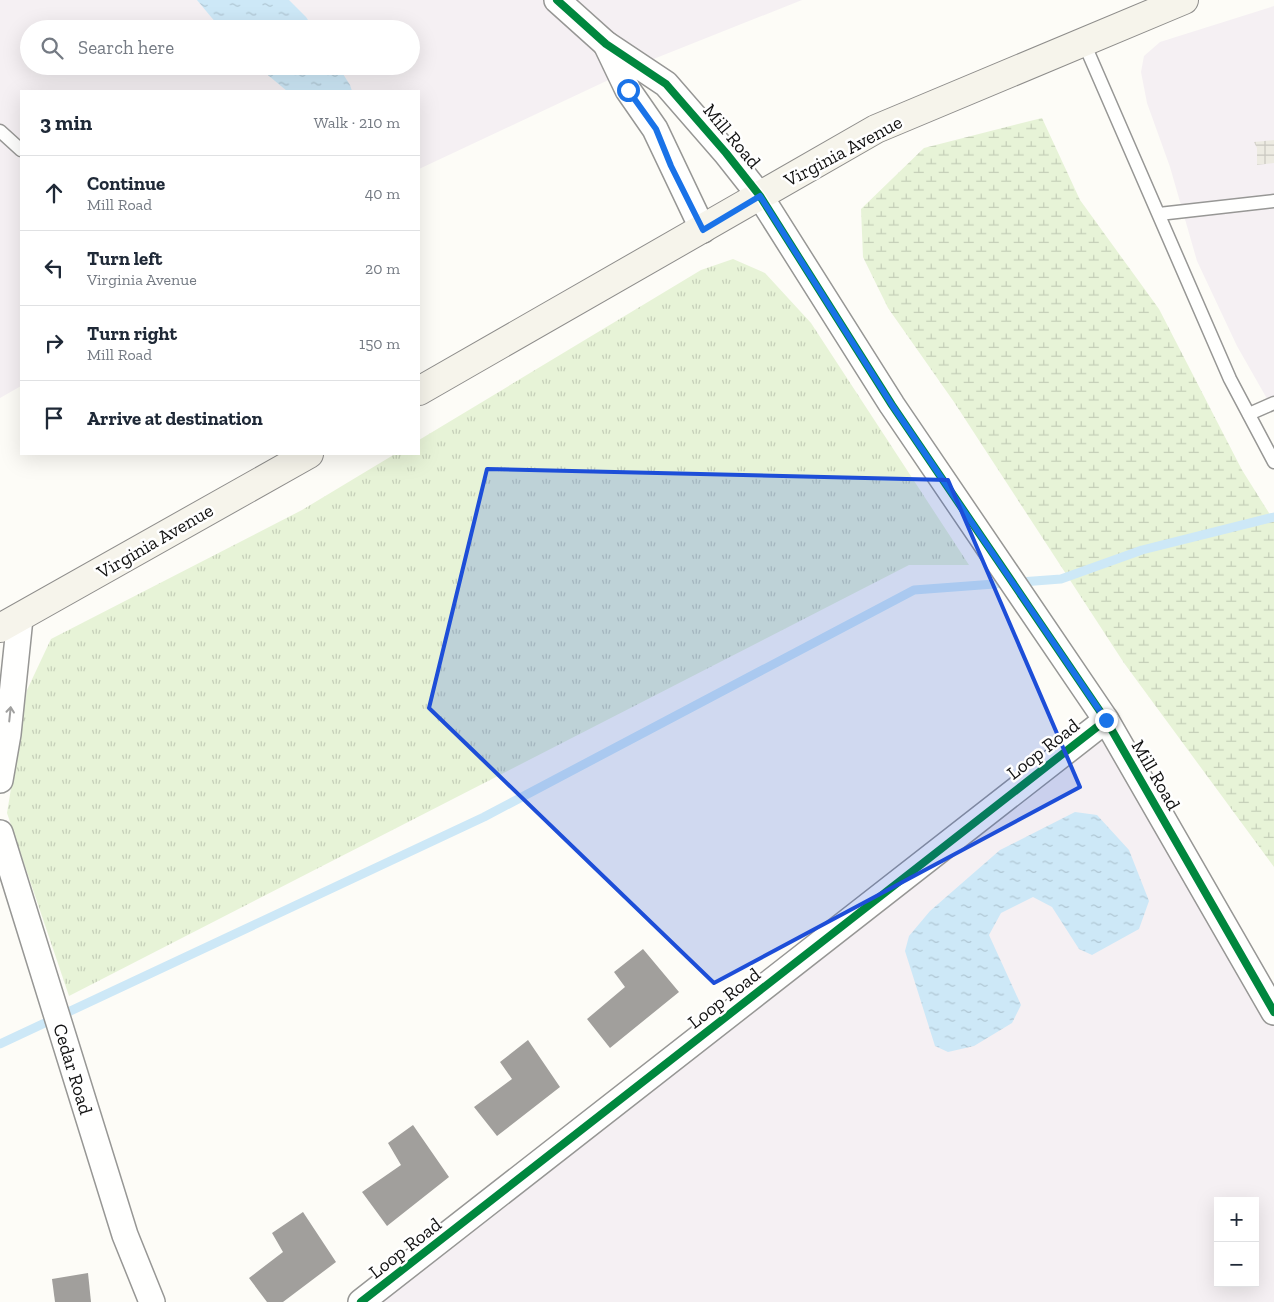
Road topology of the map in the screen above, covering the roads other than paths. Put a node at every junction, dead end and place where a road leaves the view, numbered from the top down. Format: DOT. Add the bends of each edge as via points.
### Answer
graph roads {
  1 [pos="558,0"];
  2 [pos="1186,1"];
  3 [pos="1084,42"];
  4 [pos="606,44"];
  5 [pos="0,131"];
  6 [pos="20,149"];
  7 [pos="760,196"];
  8 [pos="1274,201"];
  9 [pos="1159,214"];
  10 [pos="703,230"];
  11 [pos="420,390"];
  12 [pos="1274,403"];
  13 [pos="1249,414"];
  14 [pos="307,455"];
  15 [pos="1274,462"];
  16 [pos="10,623"];
  17 [pos="1106,720"];
  18 [pos="0,780"];
  19 [pos="0,833"];
  20 [pos="1274,1012"];
  21 [pos="152,1302"];
  22 [pos="361,1302"];
  1 -- 4 [label="street, Mill Road"];
  2 -- 3 [label="main road, Virginia Avenue"];
  3 -- 7 [label="main road, Virginia Avenue" via="876,129"];
  3 -- 9 [label="lane"];
  4 -- 7 [label="street, Mill Road" via="666,84"];
  4 -- 10 [label="street, Mill Road" via="628,90 656,129"];
  5 -- 6 [label="lane"];
  7 -- 10 [label="main road, Virginia Avenue"];
  7 -- 17 [label="street, Mill Road" via="892,405"];
  8 -- 9 [label="lane"];
  9 -- 13 [label="lane" via="1230,379"];
  10 -- 11 [label="main road, Virginia Avenue"];
  12 -- 13 [label="lane"];
  13 -- 15 [label="lane"];
  14 -- 16 [label="main road, Virginia Avenue"];
  18 -- 16 [label="street, one-way" via="8,734"];
  17 -- 20 [label="street, Mill Road"];
  17 -- 22 [label="street, Loop Road"];
  19 -- 21 [label="street, Cedar Road" via="125,1235"];
}
